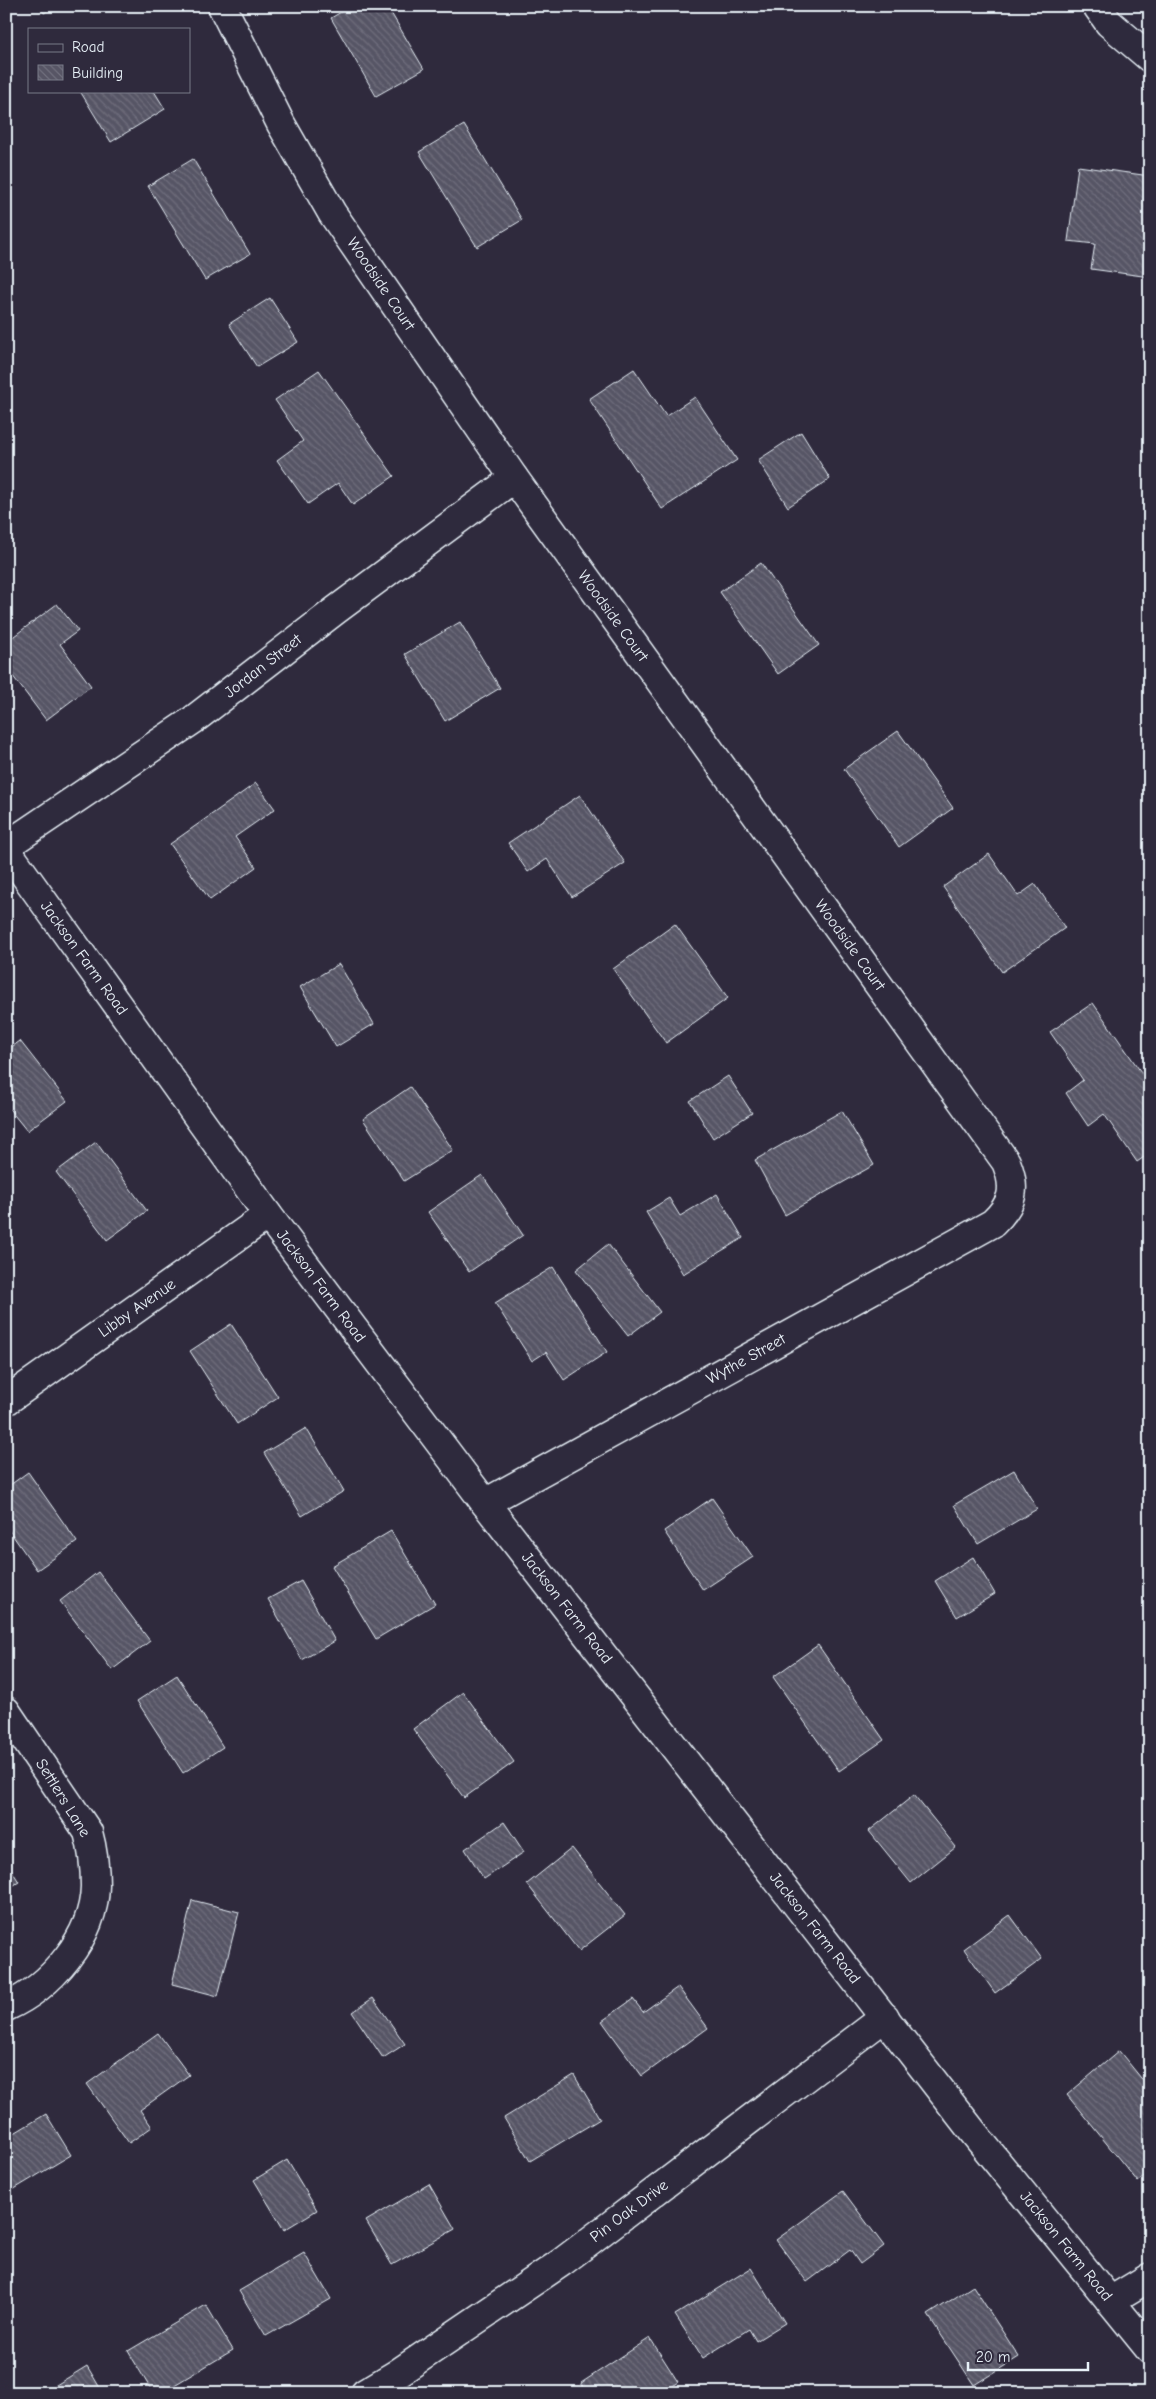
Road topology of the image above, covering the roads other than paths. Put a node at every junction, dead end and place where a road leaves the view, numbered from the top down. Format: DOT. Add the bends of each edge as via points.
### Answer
graph roads {
  1 [pos="222,6"];
  2 [pos="1097,6"];
  3 [pos="1150,58"];
  4 [pos="514,478"];
  5 [pos="6,848"];
  6 [pos="1005,1212"];
  7 [pos="268,1215"];
  8 [pos="6,1401"];
  9 [pos="485,1503"];
  10 [pos="6,1711"];
  11 [pos="6,2007"];
  12 [pos="884,2017"];
  13 [pos="1150,2277"];
  14 [pos="1110,2301"];
  15 [pos="1150,2350"];
  16 [pos="365,2393"];
  1 -- 4 [label="street, Woodside Court" via="281,124 332,213"];
  2 -- 3 [label="street" via="1109,23"];
  4 -- 5 [label="street, Jordan Street" via="194,720"];
  4 -- 6 [label="street, Woodside Court" via="1006,1162 1012,1177 1013,1193"];
  5 -- 7 [label="street, Jackson Farm Road"];
  6 -- 9 [label="street, Wythe Street" via="993,1223"];
  7 -- 8 [label="street, Libby Avenue"];
  7 -- 9 [label="street, Jackson Farm Road"];
  9 -- 12 [label="street, Jackson Farm Road"];
  10 -- 11 [label="street, Settlers Lane" via="88,1832 95,1887 88,1918 74,1947 49,1979"];
  12 -- 14 [label="street, Jackson Farm Road"];
  12 -- 16 [label="street, Pin Oak Drive" via="562,2262"];
  13 -- 14 [label="street"];
  14 -- 15 [label="street, Jackson Farm Road"];
}
